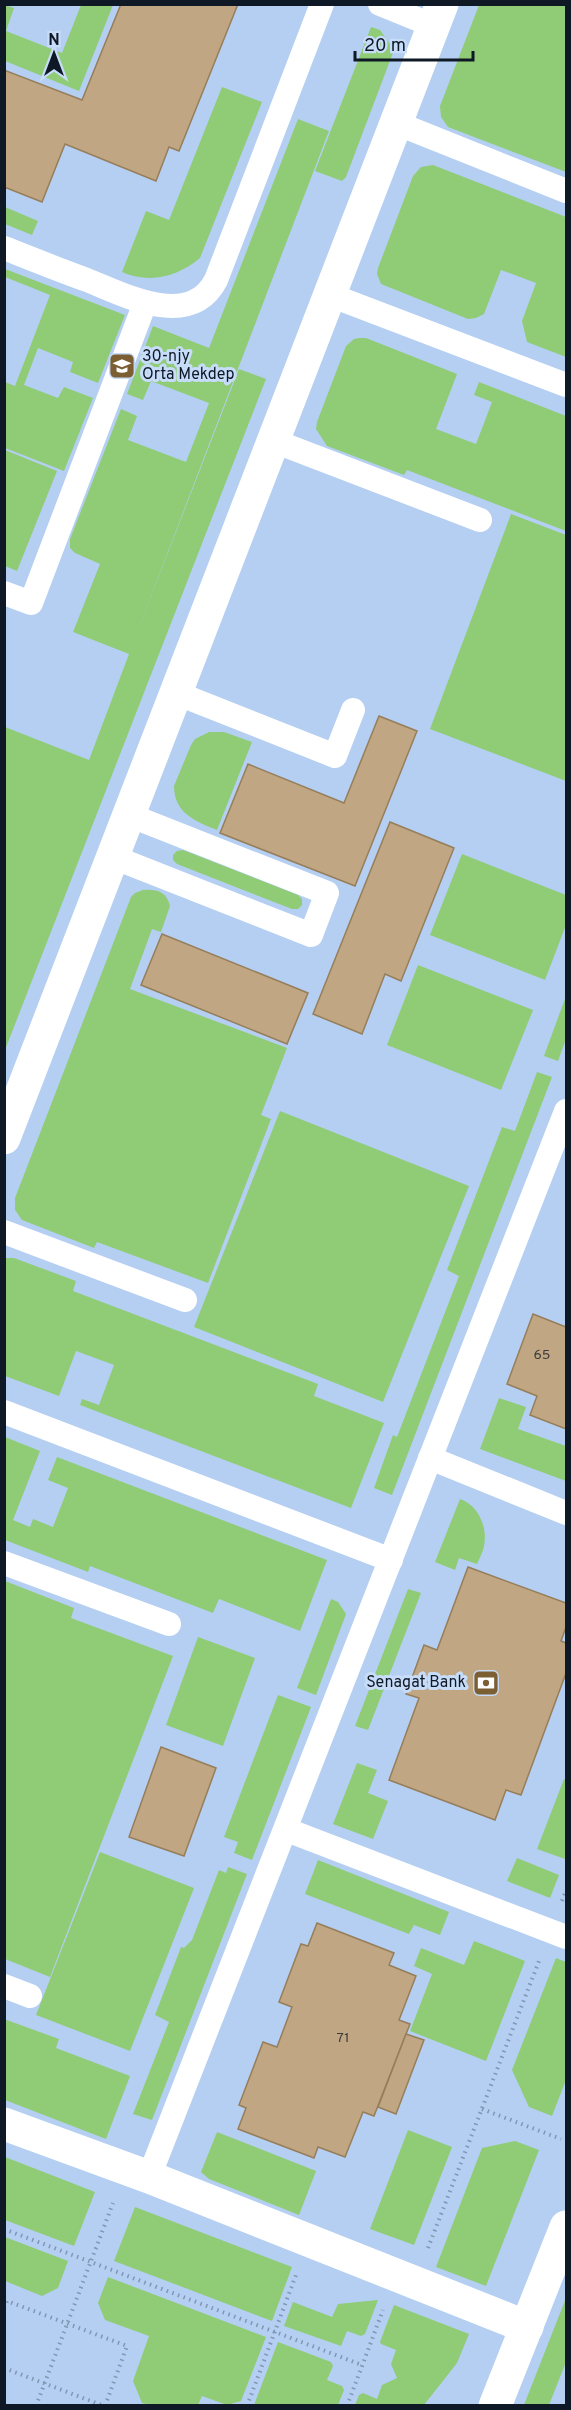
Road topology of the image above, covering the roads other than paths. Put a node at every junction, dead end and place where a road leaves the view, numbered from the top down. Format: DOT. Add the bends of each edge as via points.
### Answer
graph roads {
  1 [pos="322,4"];
  2 [pos="381,4"];
  3 [pos="438,15"];
  4 [pos="396,123"];
  5 [pos="567,191"];
  6 [pos="4,248"];
  7 [pos="330,296"];
  8 [pos="145,303"];
  9 [pos="567,385"];
  10 [pos="274,441"];
  11 [pos="480,520"];
  12 [pos="4,593"];
  13 [pos="176,693"];
  14 [pos="353,710"];
  15 [pos="129,815"];
  16 [pos="113,857"];
  17 [pos="567,1111"];
  18 [pos="4,1138"];
  19 [pos="4,1232"];
  20 [pos="185,1300"];
  21 [pos="4,1412"];
  22 [pos="430,1458"];
  23 [pos="567,1513"];
  24 [pos="391,1560"];
  25 [pos="4,1563"];
  26 [pos="169,1624"];
  27 [pos="287,1830"];
  28 [pos="559,1934"];
  29 [pos="4,1986"];
  30 [pos="30,1996"];
  31 [pos="4,2124"];
  32 [pos="149,2177"];
  33 [pos="567,2227"];
  34 [pos="527,2327"];
  35 [pos="495,2406"];
  1 -- 8 [label="lane" via="211,289 189,304"];
  2 -- 3 [label="lane"];
  3 -- 4 [label="street"];
  4 -- 5 [label="lane"];
  4 -- 7 [label="street"];
  6 -- 8 [label="lane"];
  7 -- 9 [label="lane"];
  7 -- 10 [label="street"];
  8 -- 12 [label="lane" via="31,603"];
  10 -- 11 [label="lane"];
  10 -- 13 [label="street"];
  13 -- 14 [label="lane" via="335,756"];
  13 -- 15 [label="street"];
  15 -- 16 [label="street"];
  15 -- 16 [label="lane" via="327,893 310,935"];
  16 -- 18 [label="street"];
  17 -- 22 [label="lane"];
  19 -- 20 [label="lane"];
  21 -- 24 [label="lane"];
  22 -- 23 [label="lane"];
  22 -- 24 [label="lane"];
  24 -- 27 [label="lane"];
  25 -- 26 [label="lane"];
  27 -- 28 [label="lane"];
  27 -- 32 [label="lane"];
  29 -- 30 [label="lane"];
  31 -- 32 [label="street"];
  32 -- 34 [label="street"];
  33 -- 34 [label="street"];
  34 -- 35 [label="street"];
}
